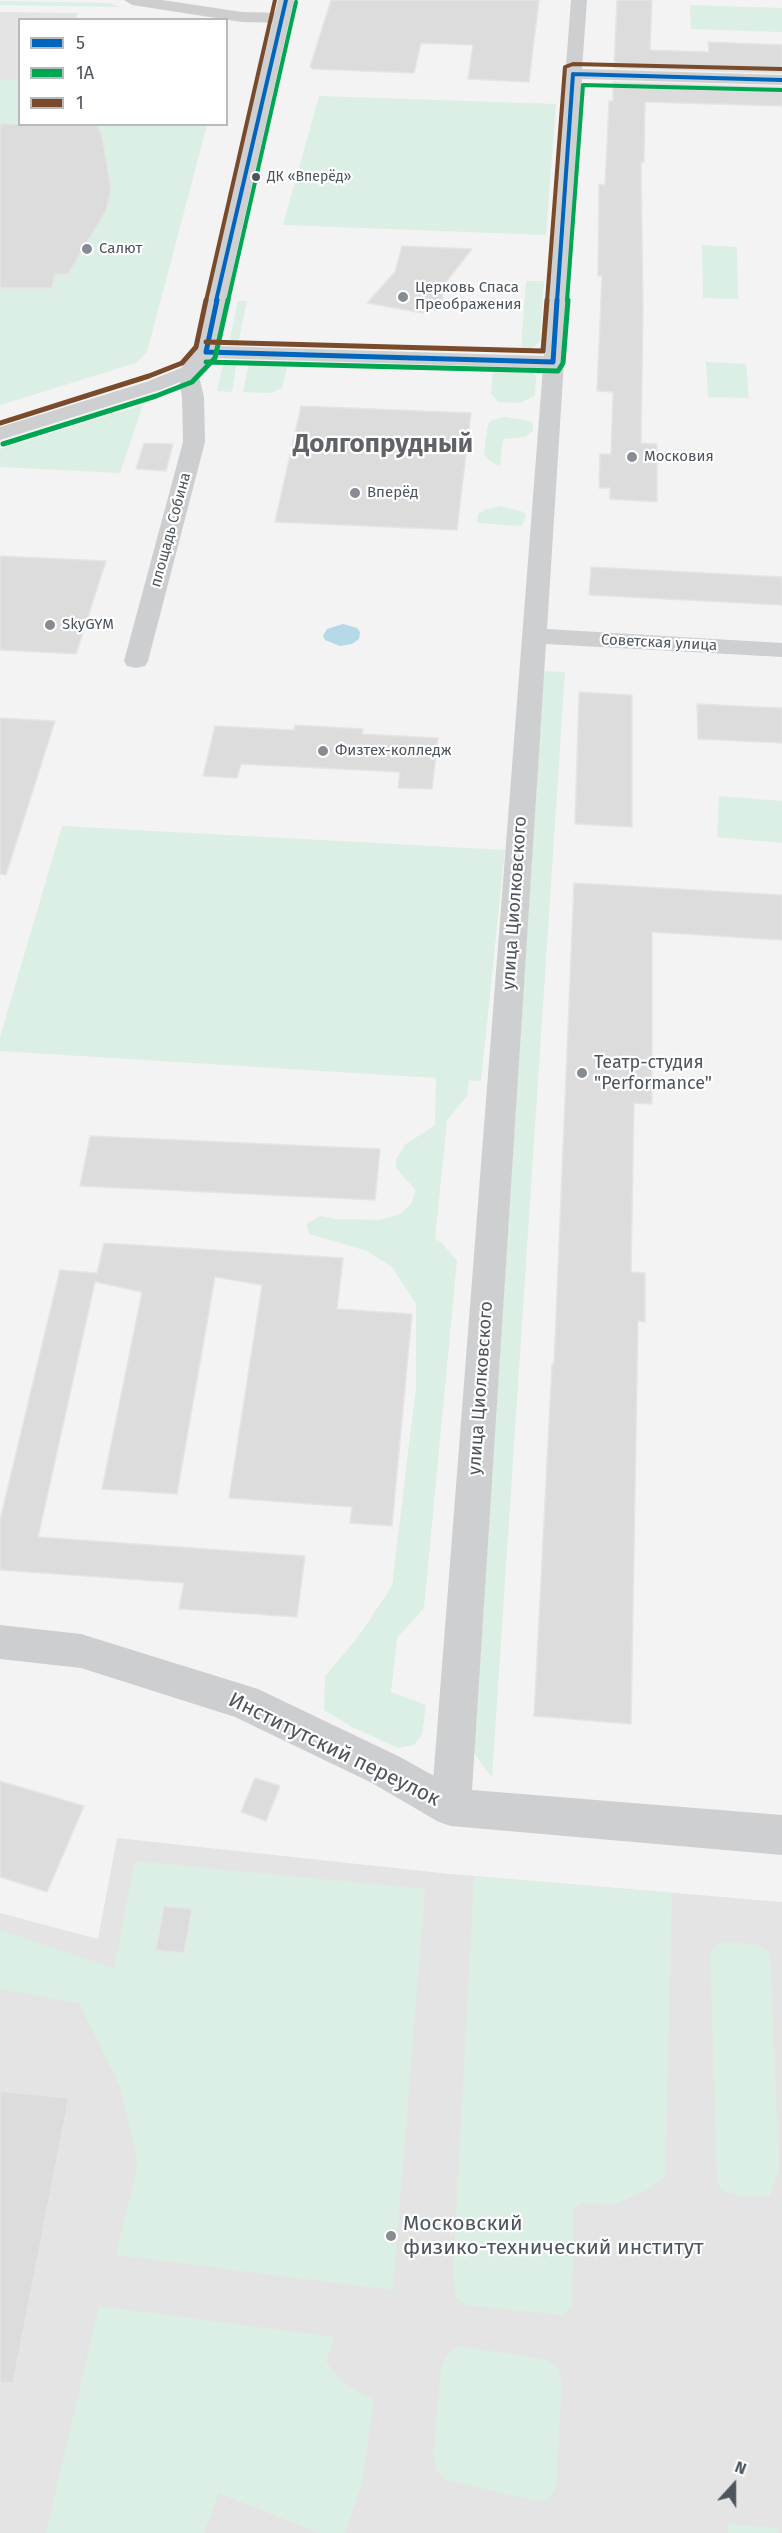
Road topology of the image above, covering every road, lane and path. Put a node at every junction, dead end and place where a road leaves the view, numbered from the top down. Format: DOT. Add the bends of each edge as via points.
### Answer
graph roads {
  1 [pos="116,0"];
  2 [pos="579,0"];
  3 [pos="134,1"];
  4 [pos="285,9"];
  5 [pos="573,74"];
  6 [pos="782,80"];
  7 [pos="206,352"];
  8 [pos="553,362"];
  9 [pos="188,372"];
  10 [pos="0,434"];
  11 [pos="536,636"];
  12 [pos="782,650"];
  13 [pos="136,661"];
  14 [pos="0,1642"];
  15 [pos="451,1807"];
  16 [pos="782,1835"];
  1 -- 3 [label="street"];
  2 -- 5 [label="street, улица Циолковского"];
  3 -- 4 [label="street" via="242,17"];
  4 -- 7 [label="street"];
  5 -- 6 [label="street"];
  5 -- 8 [label="street, улица Циолковского"];
  7 -- 8 [label="street"];
  7 -- 9 [label="street"];
  8 -- 11 [label="street, улица Циолковского"];
  9 -- 10 [label="street"];
  9 -- 13 [label="street, площадь Собина" via="194,442"];
  11 -- 12 [label="street, Советская улица"];
  11 -- 15 [label="street, улица Циолковского"];
  14 -- 15 [label="street, Институтский переулок" via="81,1651 244,1702 386,1770"];
  15 -- 16 [label="street, Институтский переулок"];
}
